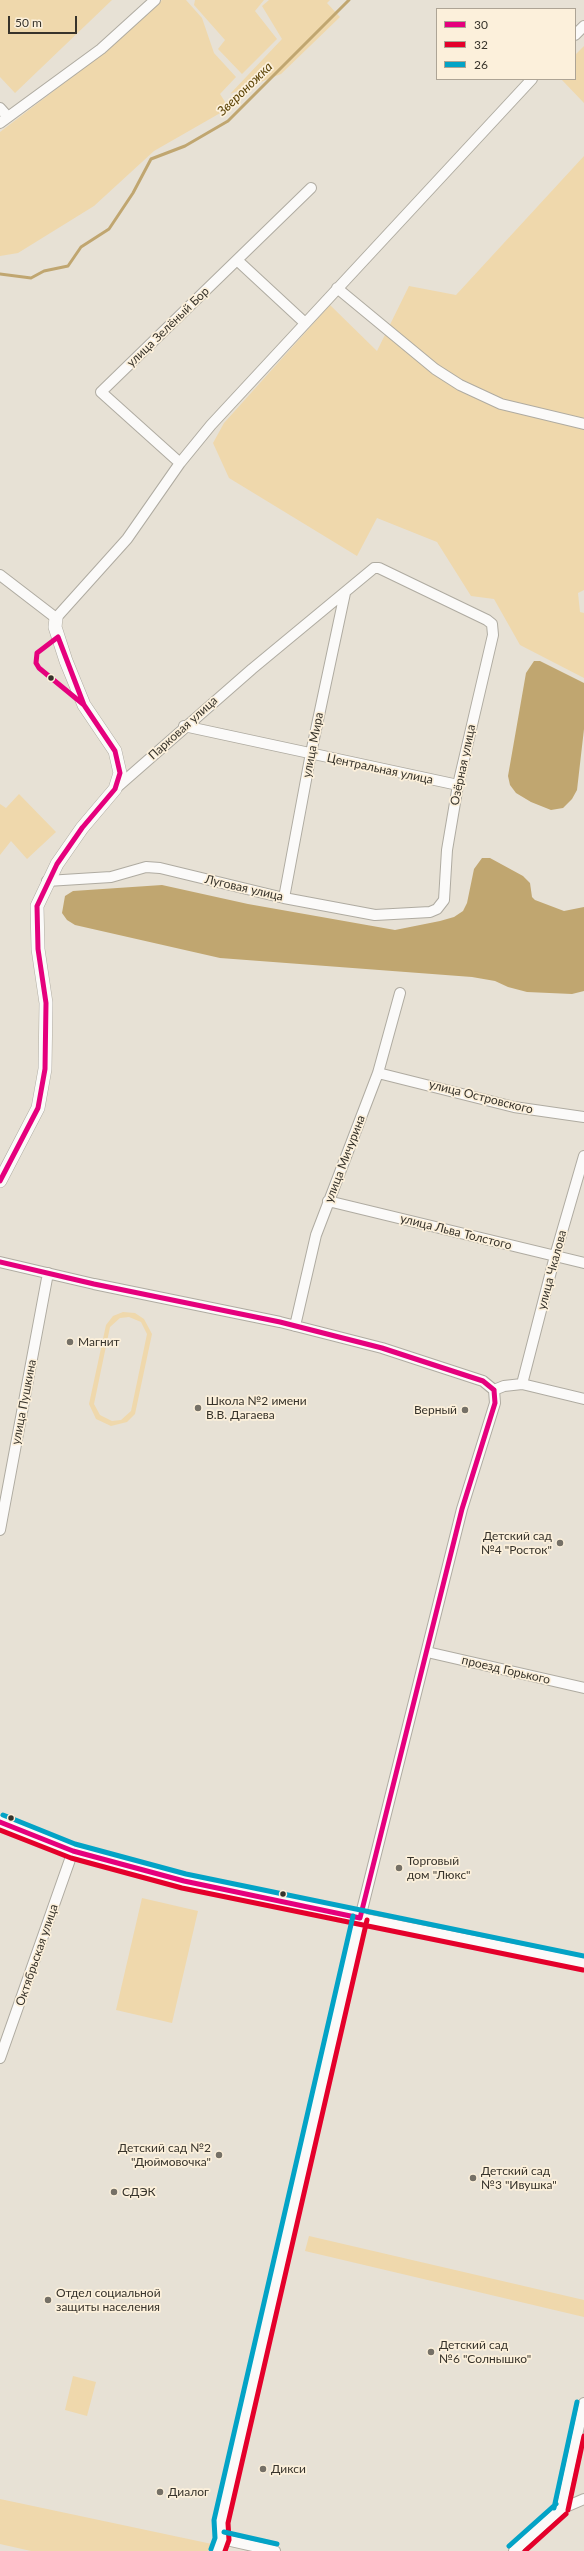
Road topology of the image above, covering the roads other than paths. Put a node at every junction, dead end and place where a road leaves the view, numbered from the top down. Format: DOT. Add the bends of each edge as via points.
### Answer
graph roads {
  1 [pos="155,0"];
  2 [pos="584,26"];
  3 [pos="576,34"];
  4 [pos="531,80"];
  5 [pos="0,108"];
  6 [pos="4,120"];
  7 [pos="311,188"];
  8 [pos="237,260"];
  9 [pos="337,288"];
  10 [pos="305,323"];
  11 [pos="584,424"];
  12 [pos="180,463"];
  13 [pos="0,575"];
  14 [pos="345,593"];
  15 [pos="56,618"];
  16 [pos="492,624"];
  17 [pos="184,726"];
  18 [pos="311,753"];
  19 [pos="458,786"];
  20 [pos="115,789"];
  21 [pos="47,880"];
  22 [pos="284,898"];
  23 [pos="441,907"];
  24 [pos="400,993"];
  25 [pos="378,1072"];
  26 [pos="584,1117"];
  27 [pos="584,1156"];
  28 [pos="0,1182"];
  29 [pos="328,1201"];
  30 [pos="555,1256"];
  31 [pos="0,1262"];
  32 [pos="584,1263"];
  33 [pos="48,1273"];
  34 [pos="295,1326"];
  35 [pos="522,1384"];
  36 [pos="494,1390"];
  37 [pos="584,1399"];
  38 [pos="0,1530"];
  39 [pos="427,1652"];
  40 [pos="584,1688"];
  41 [pos="0,1822"];
  42 [pos="73,1851"];
  43 [pos="360,1918"];
  44 [pos="584,1963"];
  45 [pos="0,2058"];
  46 [pos="584,2403"];
  47 [pos="584,2499"];
  48 [pos="562,2509"];
  49 [pos="220,2545"];
  50 [pos="275,2551"];
  51 [pos="514,2551"];
  1 -- 6 [label="street" via="101,48"];
  2 -- 3 [label="street"];
  4 -- 9 [label="street"];
  5 -- 6 [label="street"];
  7 -- 8 [label="street, улица Зелёный Бор"];
  8 -- 10 [label="street"];
  8 -- 12 [label="street, улица Зелёный Бор" via="101,392"];
  9 -- 10 [label="street"];
  9 -- 11 [label="street" via="435,369 460,386 501,404"];
  10 -- 12 [label="street" via="211,425"];
  12 -- 15 [label="street" via="127,539"];
  13 -- 15 [label="street"];
  14 -- 16 [label="street, Парковая улица" via="374,568 379,568"];
  14 -- 17 [label="street, Парковая улица"];
  14 -- 18 [label="street, улица Мира"];
  15 -- 20 [label="street" via="55,627 84,705 115,751 120,772"];
  16 -- 19 [label="street, Озёрная улица" via="493,635"];
  17 -- 18 [label="street, Центральная улица"];
  17 -- 20 [label="street, Парковая улица"];
  18 -- 19 [label="street, Центральная улица"];
  18 -- 22 [label="street, улица Мира"];
  19 -- 23 [label="street, Озёрная улица"];
  20 -- 21 [label="street, Парковая улица" via="82,828"];
  21 -- 22 [label="street, Луговая улица" via="111,877 146,867 160,868"];
  21 -- 28 [label="street, Парковая улица" via="37,906 36,922 46,1004 45,1069 38,1108"];
  22 -- 23 [label="street, Луговая улица" via="386,916 430,912"];
  24 -- 25 [label="street, улица Мичурина"];
  25 -- 26 [label="street, улица Островского" via="514,1107"];
  25 -- 29 [label="street, улица Мичурина"];
  27 -- 30 [label="street, улица Чкалова"];
  29 -- 30 [label="street, улица Льва Толстого"];
  29 -- 34 [label="street, улица Мичурина" via="316,1235"];
  30 -- 32 [label="street, улица Льва Толстого"];
  30 -- 35 [label="street, улица Чкалова"];
  31 -- 33 [label="street"];
  33 -- 34 [label="street"];
  33 -- 38 [label="street, улица Пушкина"];
  34 -- 36 [label="street" via="412,1358 483,1381"];
  35 -- 36 [label="street"];
  35 -- 37 [label="street"];
  36 -- 39 [label="street" via="495,1403 462,1509"];
  39 -- 40 [label="street, проезд Горького"];
  39 -- 43 [label="street"];
  41 -- 42 [label="street"];
  42 -- 43 [label="street" via="184,1881"];
  42 -- 45 [label="street, Октябрьская улица"];
  43 -- 44 [label="street"];
  43 -- 49 [label="street" via="221,2522"];
  46 -- 48 [label="street"];
  47 -- 48 [label="street"];
  48 -- 51 [label="street"];
  49 -- 50 [label="street"];
}
